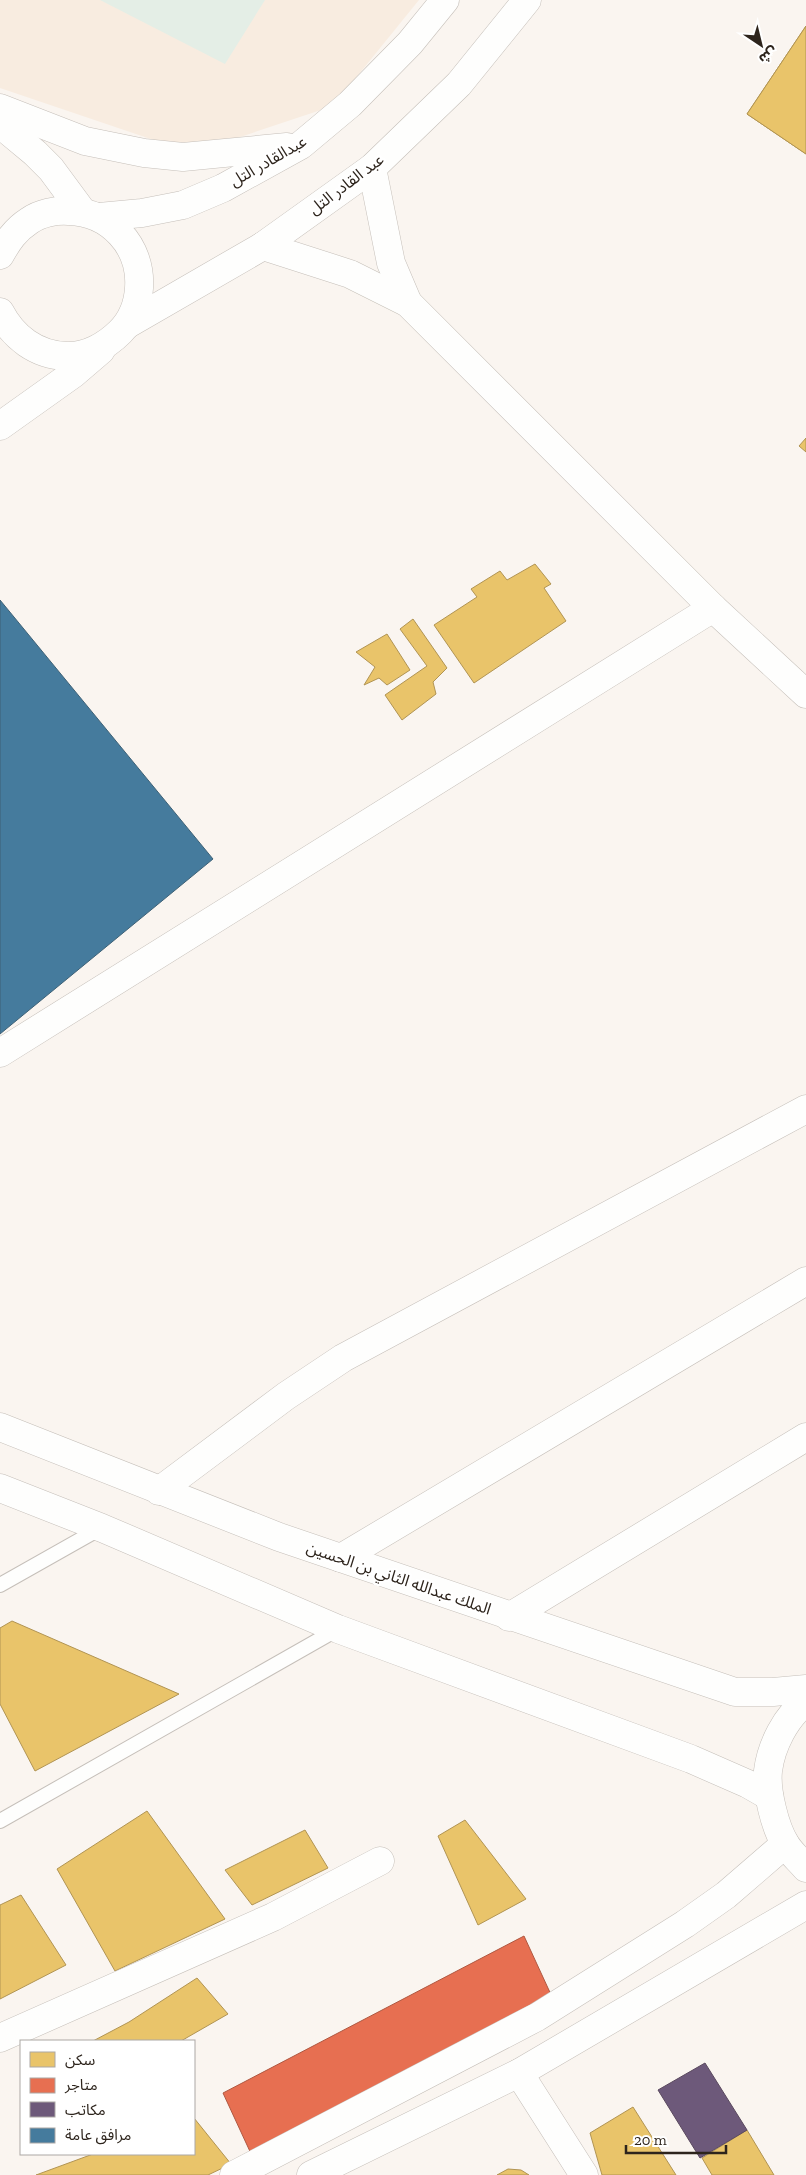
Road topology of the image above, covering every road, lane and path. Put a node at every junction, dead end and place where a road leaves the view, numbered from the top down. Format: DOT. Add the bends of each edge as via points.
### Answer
graph roads {
  1 [pos="445,0"];
  2 [pos="527,0"];
  3 [pos="0,108"];
  4 [pos="0,124"];
  5 [pos="301,145"];
  6 [pos="372,168"];
  7 [pos="91,214"];
  8 [pos="263,246"];
  9 [pos="0,255"];
  10 [pos="408,303"];
  11 [pos="0,312"];
  12 [pos="128,324"];
  13 [pos="109,343"];
  14 [pos="0,426"];
  15 [pos="712,608"];
  16 [pos="806,694"];
  17 [pos="0,1053"];
  18 [pos="806,1109"];
  19 [pos="806,1282"];
  20 [pos="0,1427"];
  21 [pos="806,1437"];
  22 [pos="0,1488"];
  23 [pos="159,1491"];
  24 [pos="102,1528"];
  25 [pos="341,1558"];
  26 [pos="0,1586"];
  27 [pos="509,1617"];
  28 [pos="338,1629"];
  29 [pos="806,1689"];
  30 [pos="806,1702"];
  31 [pos="770,1796"];
  32 [pos="0,1820"];
  33 [pos="786,1844"];
  34 [pos="380,1862"];
  35 [pos="806,1868"];
  36 [pos="806,1905"];
  37 [pos="0,2038"];
  38 [pos="519,2073"];
  39 [pos="234,2175"];
  40 [pos="311,2175"];
  41 [pos="584,2175"];
  1 -- 5 [label="main road, عبدالقادر التل" via="410,43 350,104"];
  2 -- 6 [label="main road, عبد القادر التل" via="459,84"];
  3 -- 5 [label="main road" via="84,141 144,153 184,156"];
  4 -- 7 [label="main road" via="35,153"];
  5 -- 7 [label="main road, عبدالقادر التل" via="223,188 183,205 142,213"];
  6 -- 8 [label="main road, عبد القادر التل"];
  6 -- 10 [label="main road" via="391,262"];
  7 -- 9 [label="main road, عبدالقادر التل" via="56,210 30,220 10,237"];
  7 -- 12 [label="main road" via="119,231 134,252 140,275 138,300"];
  8 -- 10 [label="main road" via="350,274"];
  8 -- 12 [label="main road, عبد القادر التل"];
  10 -- 15 [label="main road"];
  11 -- 13 [label="main road" via="7,326 23,342 44,352 66,356 88,353"];
  12 -- 13 [label="main road"];
  13 -- 14 [label="main road" via="73,374"];
  15 -- 16 [label="main road"];
  15 -- 17 [label="main road"];
  18 -- 23 [label="main road" via="343,1358 286,1396"];
  19 -- 25 [label="main road"];
  20 -- 23 [label="main road, الملك عبدالله الثاني بن الحسين"];
  21 -- 27 [label="main road"];
  22 -- 24 [label="main road"];
  23 -- 25 [label="main road, الملك عبدالله الثاني بن الحسين"];
  24 -- 26 [label="lane"];
  24 -- 28 [label="main road"];
  25 -- 27 [label="main road, الملك عبدالله الثاني بن الحسين"];
  27 -- 29 [label="main road, الملك عبدالله الثاني بن الحسين" via="735,1692"];
  28 -- 31 [label="main road" via="691,1759"];
  28 -- 32 [label="lane"];
  30 -- 31 [label="main road" via="798,1707 778,1737 768,1771"];
  31 -- 33 [label="main road" via="775,1819"];
  33 -- 35 [label="main road"];
  33 -- 39 [label="main road" via="726,1895 685,1924 537,2017"];
  34 -- 37 [label="main road" via="273,1917"];
  36 -- 38 [label="main road"];
  38 -- 40 [label="main road"];
  38 -- 41 [label="main road"];
}
